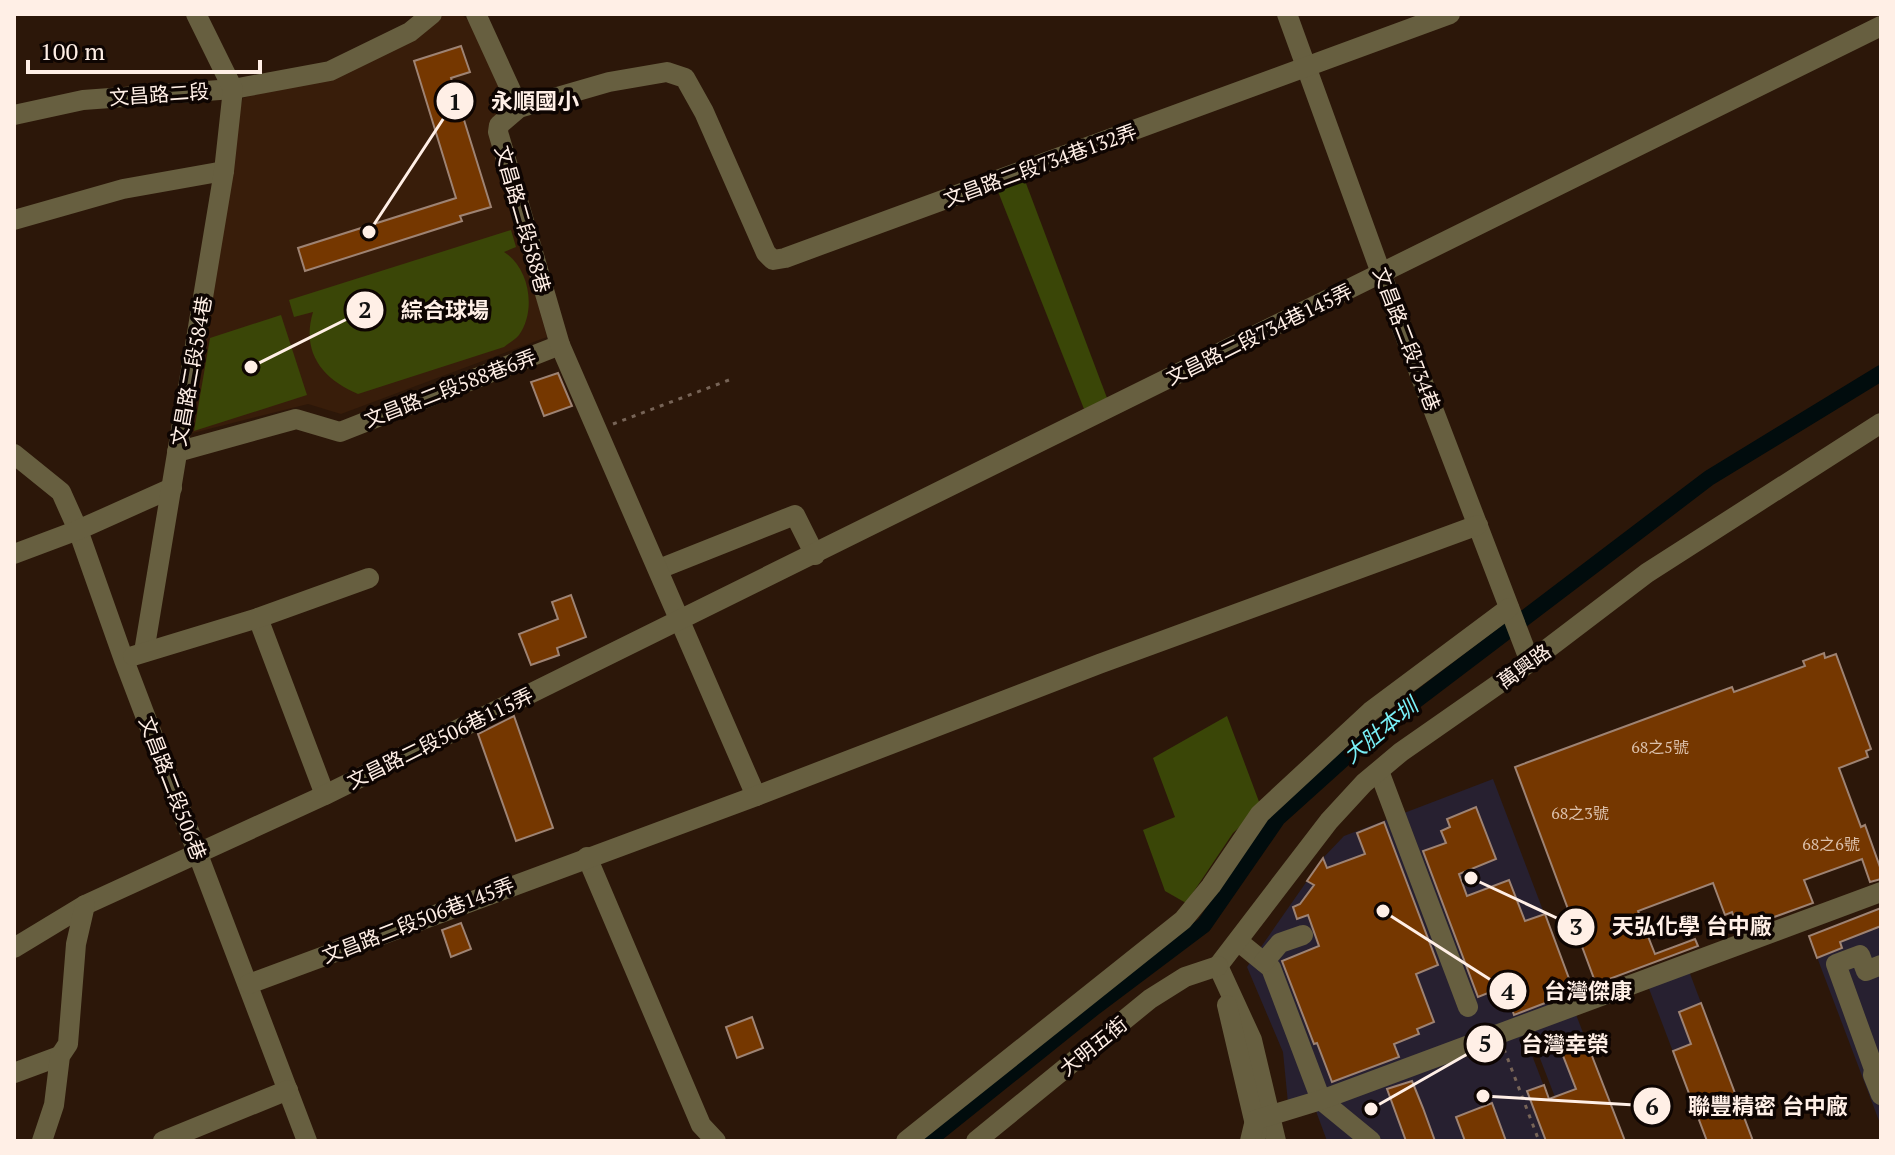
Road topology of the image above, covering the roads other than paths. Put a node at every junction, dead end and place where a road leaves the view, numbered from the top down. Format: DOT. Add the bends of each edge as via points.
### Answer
graph roads {
  1 [pos="196,14"];
  2 [pos="432,14"];
  3 [pos="476,14"];
  4 [pos="1287,14"];
  5 [pos="1450,14"];
  6 [pos="1881,26"];
  7 [pos="1307,68"];
  8 [pos="233,89"];
  9 [pos="519,108"];
  10 [pos="14,115"];
  11 [pos="224,171"];
  12 [pos="14,220"];
  13 [pos="1381,273"];
  14 [pos="560,345"];
  15 [pos="1881,423"];
  16 [pos="177,452"];
  17 [pos="14,454"];
  18 [pos="172,488"];
  19 [pos="1478,525"];
  20 [pos="78,530"];
  21 [pos="14,554"];
  22 [pos="815,555"];
  23 [pos="659,569"];
  24 [pos="369,578"];
  25 [pos="1509,608"];
  26 [pos="258,618"];
  27 [pos="681,621"];
  28 [pos="144,652"];
  29 [pos="124,660"];
  30 [pos="1530,662"];
  31 [pos="1379,771"];
  32 [pos="325,795"];
  33 [pos="756,796"];
  34 [pos="199,854"];
  35 [pos="587,857"];
  36 [pos="1881,892"];
  37 [pos="85,905"];
  38 [pos="1303,935"];
  39 [pos="1239,942"];
  40 [pos="14,948"];
  41 [pos="1264,962"];
  42 [pos="1881,965"];
  43 [pos="1218,966"];
  44 [pos="249,984"];
  45 [pos="1468,1007"];
  46 [pos="60,1056"];
  47 [pos="14,1073"];
  48 [pos="288,1090"];
  49 [pos="1881,1095"];
  50 [pos="1321,1100"];
  51 [pos="1263,1117"];
  52 [pos="42,1141"];
  53 [pos="163,1141"];
  54 [pos="307,1141"];
  55 [pos="716,1141"];
  56 [pos="906,1141"];
  57 [pos="976,1141"];
  58 [pos="1250,1141"];
  59 [pos="1258,1141"];
  60 [pos="1276,1141"];
  61 [pos="1291,1141"];
  62 [pos="1371,1141"];
  1 -- 8 [label="street"];
  2 -- 8 [label="street, 文昌路二段" via="410,32 330,71"];
  3 -- 9 [label="street"];
  4 -- 7 [label="street, 文昌路二段734巷"];
  5 -- 7 [label="street, 文昌路二段734巷132弄"];
  6 -- 13 [label="street, 文昌路二段734巷145弄"];
  7 -- 9 [label="street, 文昌路二段734巷132弄" via="773,260 685,78 667,72 623,79"];
  7 -- 13 [label="street, 文昌路二段734巷"];
  8 -- 10 [label="street, 文昌路二段" via="83,100"];
  8 -- 11 [label="street, 文昌路二段584巷"];
  9 -- 14 [label="street, 文昌路二段588巷" via="498,132"];
  11 -- 12 [label="street" via="123,189"];
  11 -- 16 [label="street, 文昌路二段584巷"];
  13 -- 19 [label="street, 文昌路二段734巷"];
  13 -- 22 [label="street, 文昌路二段734巷145弄"];
  14 -- 16 [label="street, 文昌路二段588巷6弄" via="340,432 296,419"];
  14 -- 23 [label="street"];
  15 -- 30 [label="street, 萬興路" via="1647,573"];
  16 -- 18 [label="street, 文昌路二段584巷"];
  17 -- 20 [label="street, 文昌路二段506巷" via="61,492"];
  18 -- 20 [label="street"];
  18 -- 28 [label="street, 文昌路二段584巷"];
  19 -- 25 [label="street, 文昌路二段734巷"];
  19 -- 33 [label="street, 文昌路二段506巷145弄"];
  20 -- 21 [label="street"];
  20 -- 29 [label="street, 文昌路二段506巷"];
  22 -- 23 [label="street" via="795,515"];
  22 -- 27 [label="street, 文昌路二段734巷145弄"];
  23 -- 27 [label="street"];
  24 -- 26 [label="street"];
  25 -- 30 [label="street, 文昌路二段734巷"];
  25 -- 56 [label="street" via="1371,711 1260,814 1183,920"];
  26 -- 28 [label="street"];
  26 -- 32 [label="street"];
  27 -- 32 [label="street, 文昌路二段506巷115弄"];
  27 -- 33 [label="street"];
  28 -- 29 [label="street"];
  29 -- 34 [label="street, 文昌路二段506巷"];
  30 -- 31 [label="street, 萬興路"];
  31 -- 39 [label="street, 萬興路" via="1329,821"];
  31 -- 45 [label="street"];
  32 -- 34 [label="street, 文昌路二段506巷115弄"];
  33 -- 35 [label="street, 文昌路二段506巷145弄"];
  34 -- 37 [label="street, 文昌路二段506巷115弄"];
  34 -- 44 [label="street, 文昌路二段506巷"];
  35 -- 44 [label="street, 文昌路二段506巷145弄"];
  35 -- 55 [label="street" via="701,1125"];
  36 -- 50 [label="street"];
  37 -- 40 [label="street, 文昌路二段506巷115弄"];
  37 -- 46 [label="street" via="76,944 68,1044"];
  38 -- 41 [label="street" via="1280,943"];
  39 -- 41 [label="street"];
  39 -- 43 [label="street, 萬興路"];
  41 -- 50 [label="street" via="1271,968"];
  42 -- 49 [label="street" via="1866,971 1860,955 1836,964"];
  43 -- 51 [label="street" via="1235,1044"];
  43 -- 57 [label="street, 大明五街" via="1185,977 1150,999"];
  44 -- 48 [label="street, 文昌路二段506巷"];
  46 -- 47 [label="street"];
  46 -- 52 [label="street" via="54,1105"];
  48 -- 53 [label="street"];
  48 -- 54 [label="street, 文昌路二段506巷"];
  50 -- 51 [label="street"];
  50 -- 62 [label="street"];
  51 -- 58 [label="street"];
  51 -- 59 [label="street"];
  51 -- 60 [label="street"];
  51 -- 61 [label="street"];
}
